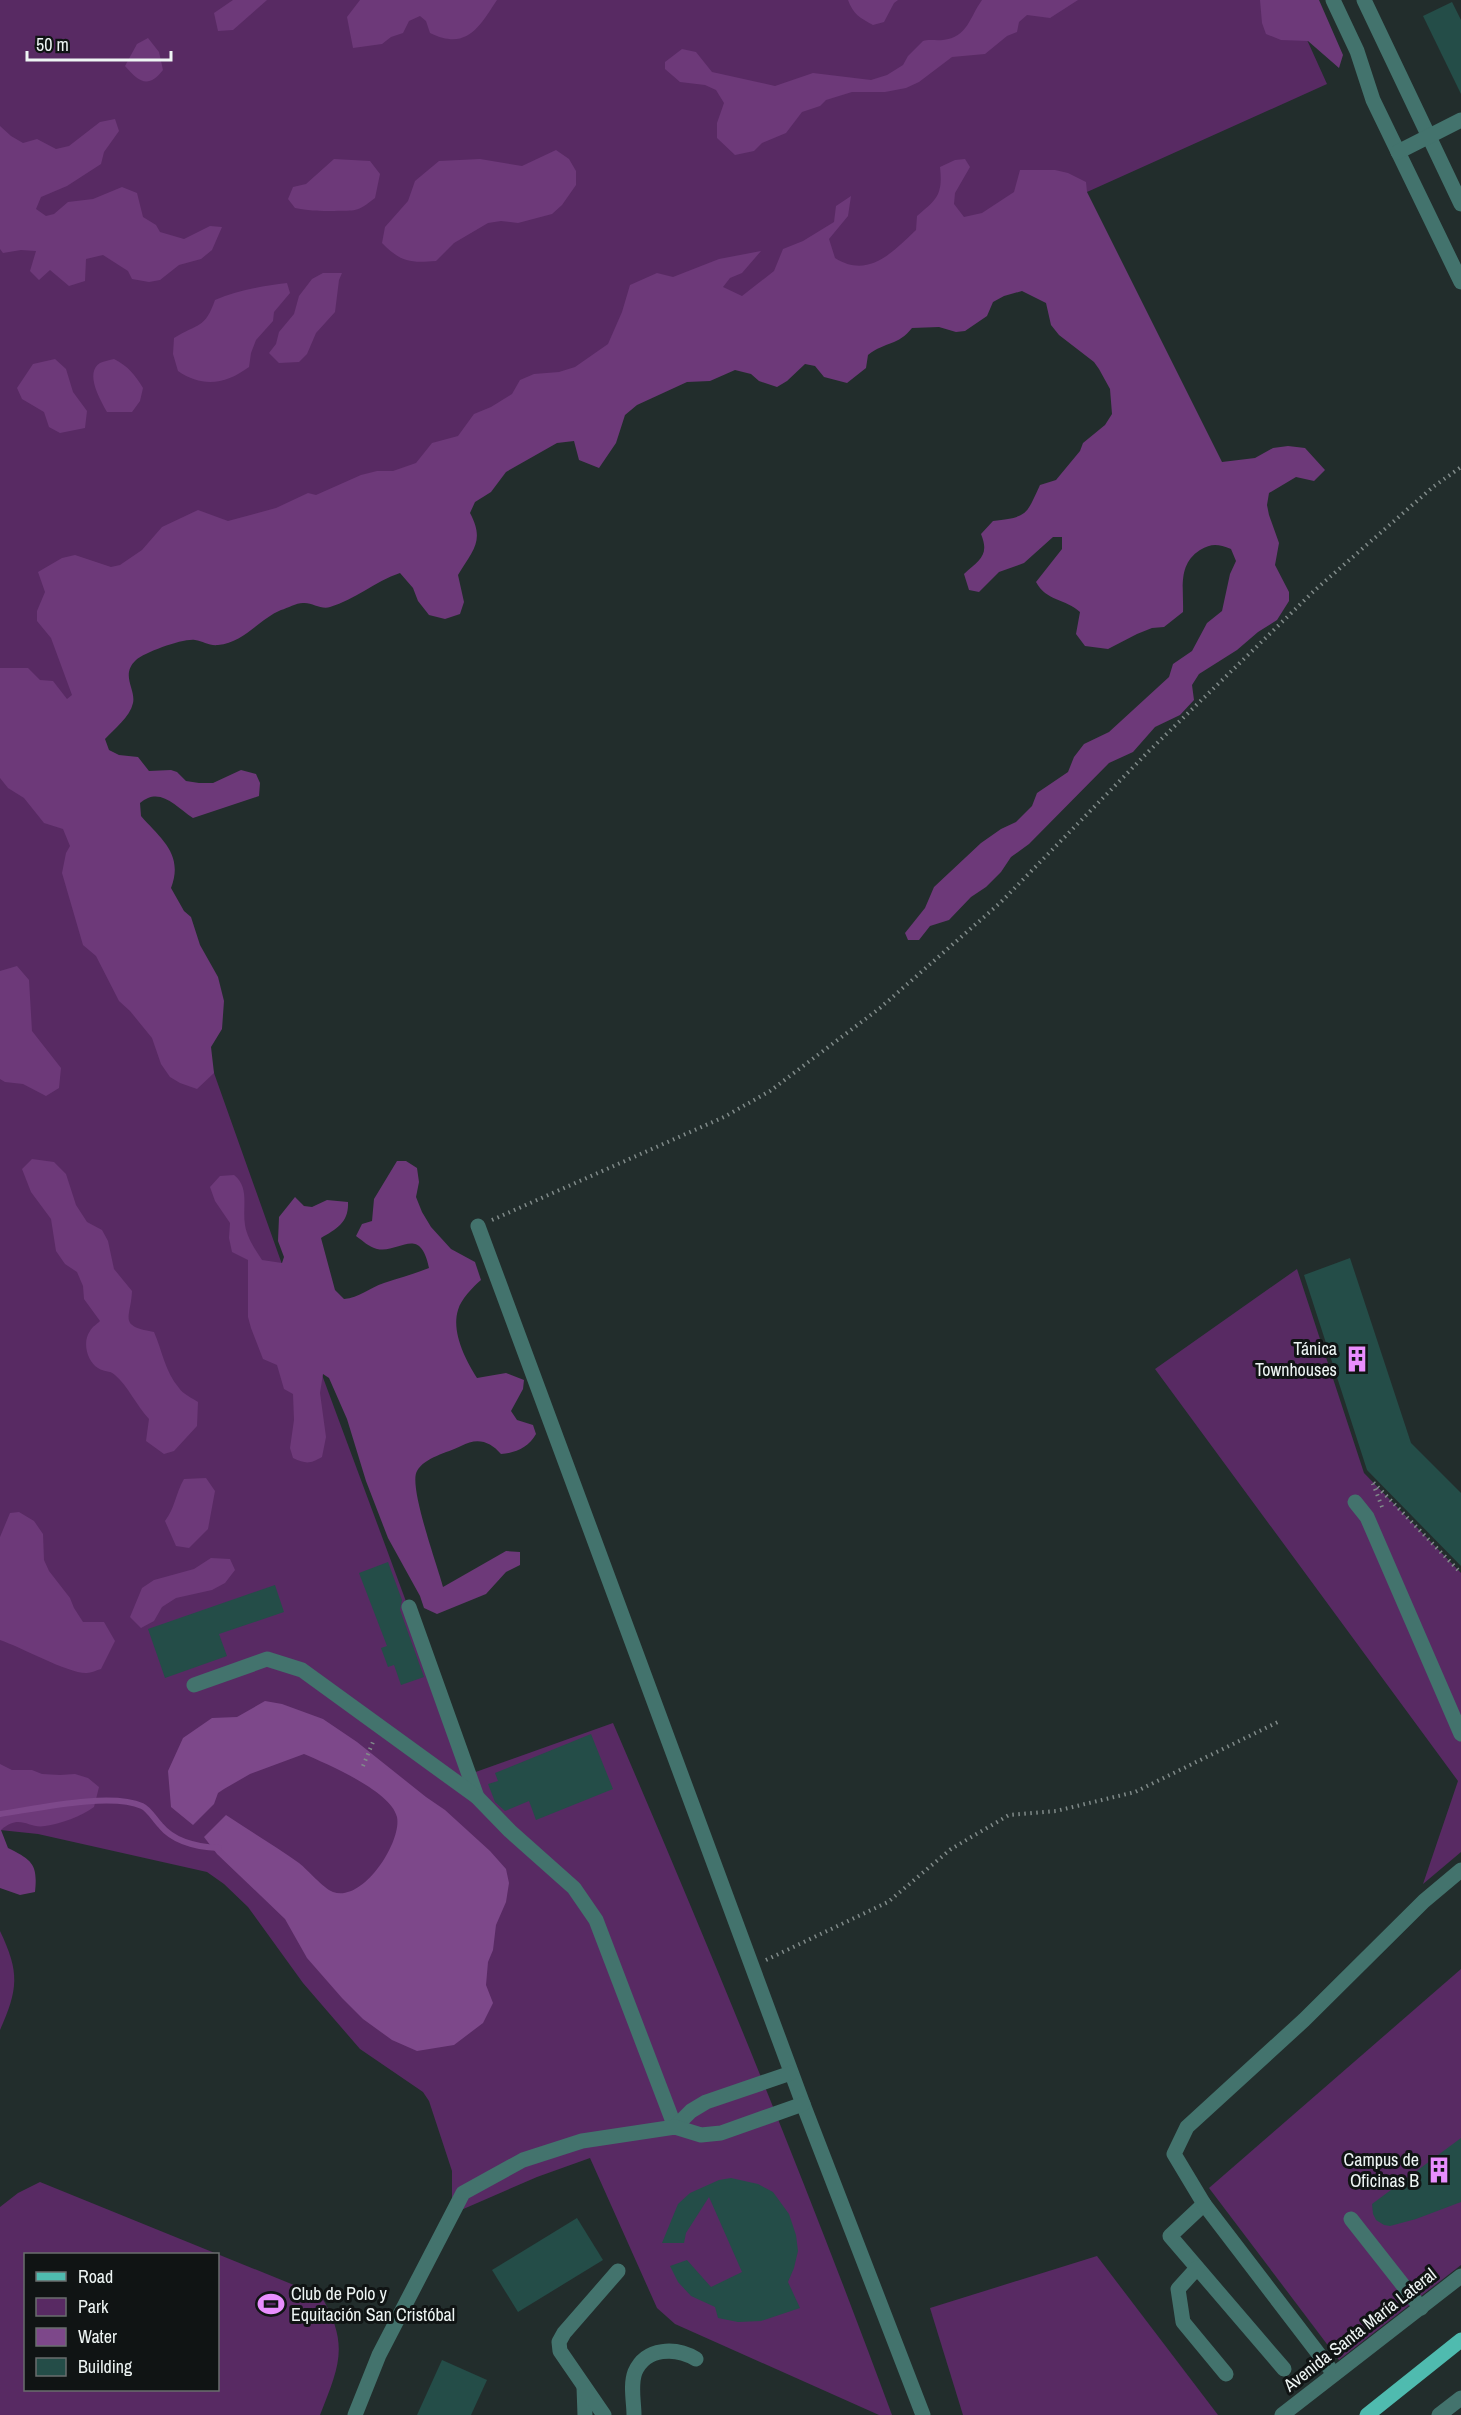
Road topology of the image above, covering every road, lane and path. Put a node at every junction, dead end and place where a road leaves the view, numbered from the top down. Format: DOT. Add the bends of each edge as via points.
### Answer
graph roads {
  1 [pos="1333,0"];
  2 [pos="1364,0"];
  3 [pos="1461,120"];
  4 [pos="1429,136"];
  5 [pos="1398,152"];
  6 [pos="1461,204"];
  7 [pos="1461,282"];
  8 [pos="1461,467"];
  9 [pos="478,1226"];
  10 [pos="1355,1502"];
  11 [pos="1367,1517"];
  12 [pos="1461,1573"];
  13 [pos="409,1607"];
  14 [pos="194,1685"];
  15 [pos="1280,1721"];
  16 [pos="378,1732"];
  17 [pos="1461,1734"];
  18 [pos="363,1766"];
  19 [pos="477,1797"];
  20 [pos="1461,1870"];
  21 [pos="752,1966"];
  22 [pos="791,2073"];
  23 [pos="803,2104"];
  24 [pos="675,2127"];
  25 [pos="1204,2204"];
  26 [pos="1350,2219"];
  27 [pos="1197,2268"];
  28 [pos="618,2271"];
  29 [pos="1461,2276"];
  30 [pos="1421,2308"];
  31 [pos="1461,2340"];
  32 [pos="696,2359"];
  33 [pos="1284,2369"];
  34 [pos="1226,2374"];
  35 [pos="1334,2374"];
  36 [pos="584,2384"];
  37 [pos="1461,2398"];
  38 [pos="355,2415"];
  39 [pos="585,2415"];
  40 [pos="604,2415"];
  41 [pos="634,2415"];
  42 [pos="923,2415"];
  43 [pos="1282,2415"];
  44 [pos="1366,2415"];
  45 [pos="1439,2415"];
  1 -- 5 [label="street"];
  2 -- 4 [label="street"];
  3 -- 4 [label="street"];
  4 -- 5 [label="street"];
  4 -- 6 [label="street"];
  5 -- 7 [label="street"];
  8 -- 9 [label="path" via="1315,590 1000,903 880,1008 770,1091 724,1117"];
  9 -- 21 [label="street"];
  10 -- 11 [label="street"];
  11 -- 12 [label="path" via="1382,1508 1372,1481"];
  11 -- 17 [label="street"];
  13 -- 19 [label="street"];
  14 -- 19 [label="street" via="267,1659 302,1670"];
  15 -- 21 [label="path" via="1135,1792 1056,1810 1008,1815 951,1849 888,1902"];
  16 -- 18 [label="path"];
  19 -- 24 [label="street" via="574,1888 596,1920"];
  20 -- 25 [label="street" via="1187,2127 1174,2154"];
  21 -- 22 [label="street"];
  22 -- 23 [label="street"];
  22 -- 24 [label="street" via="706,2102"];
  23 -- 24 [label="street" via="721,2133 701,2135"];
  23 -- 42 [label="street"];
  24 -- 38 [label="street" via="572,2144 523,2160 463,2193 379,2355"];
  25 -- 27 [label="street" via="1170,2236"];
  25 -- 35 [label="street"];
  26 -- 30 [label="street"];
  27 -- 33 [label="street"];
  27 -- 34 [label="street" via="1178,2289 1183,2322"];
  28 -- 36 [label="street" via="559,2342 560,2351"];
  29 -- 30 [label="street, Avenida Santa María Lateral"];
  30 -- 35 [label="street, Avenida Santa María Lateral"];
  31 -- 44 [label="main road"];
  32 -- 41 [label="street" via="684,2352 666,2350 645,2358 635,2373"];
  35 -- 43 [label="street, Avenida Santa María Lateral"];
  36 -- 39 [label="street"];
  36 -- 40 [label="street"];
  37 -- 45 [label="street"];
}
